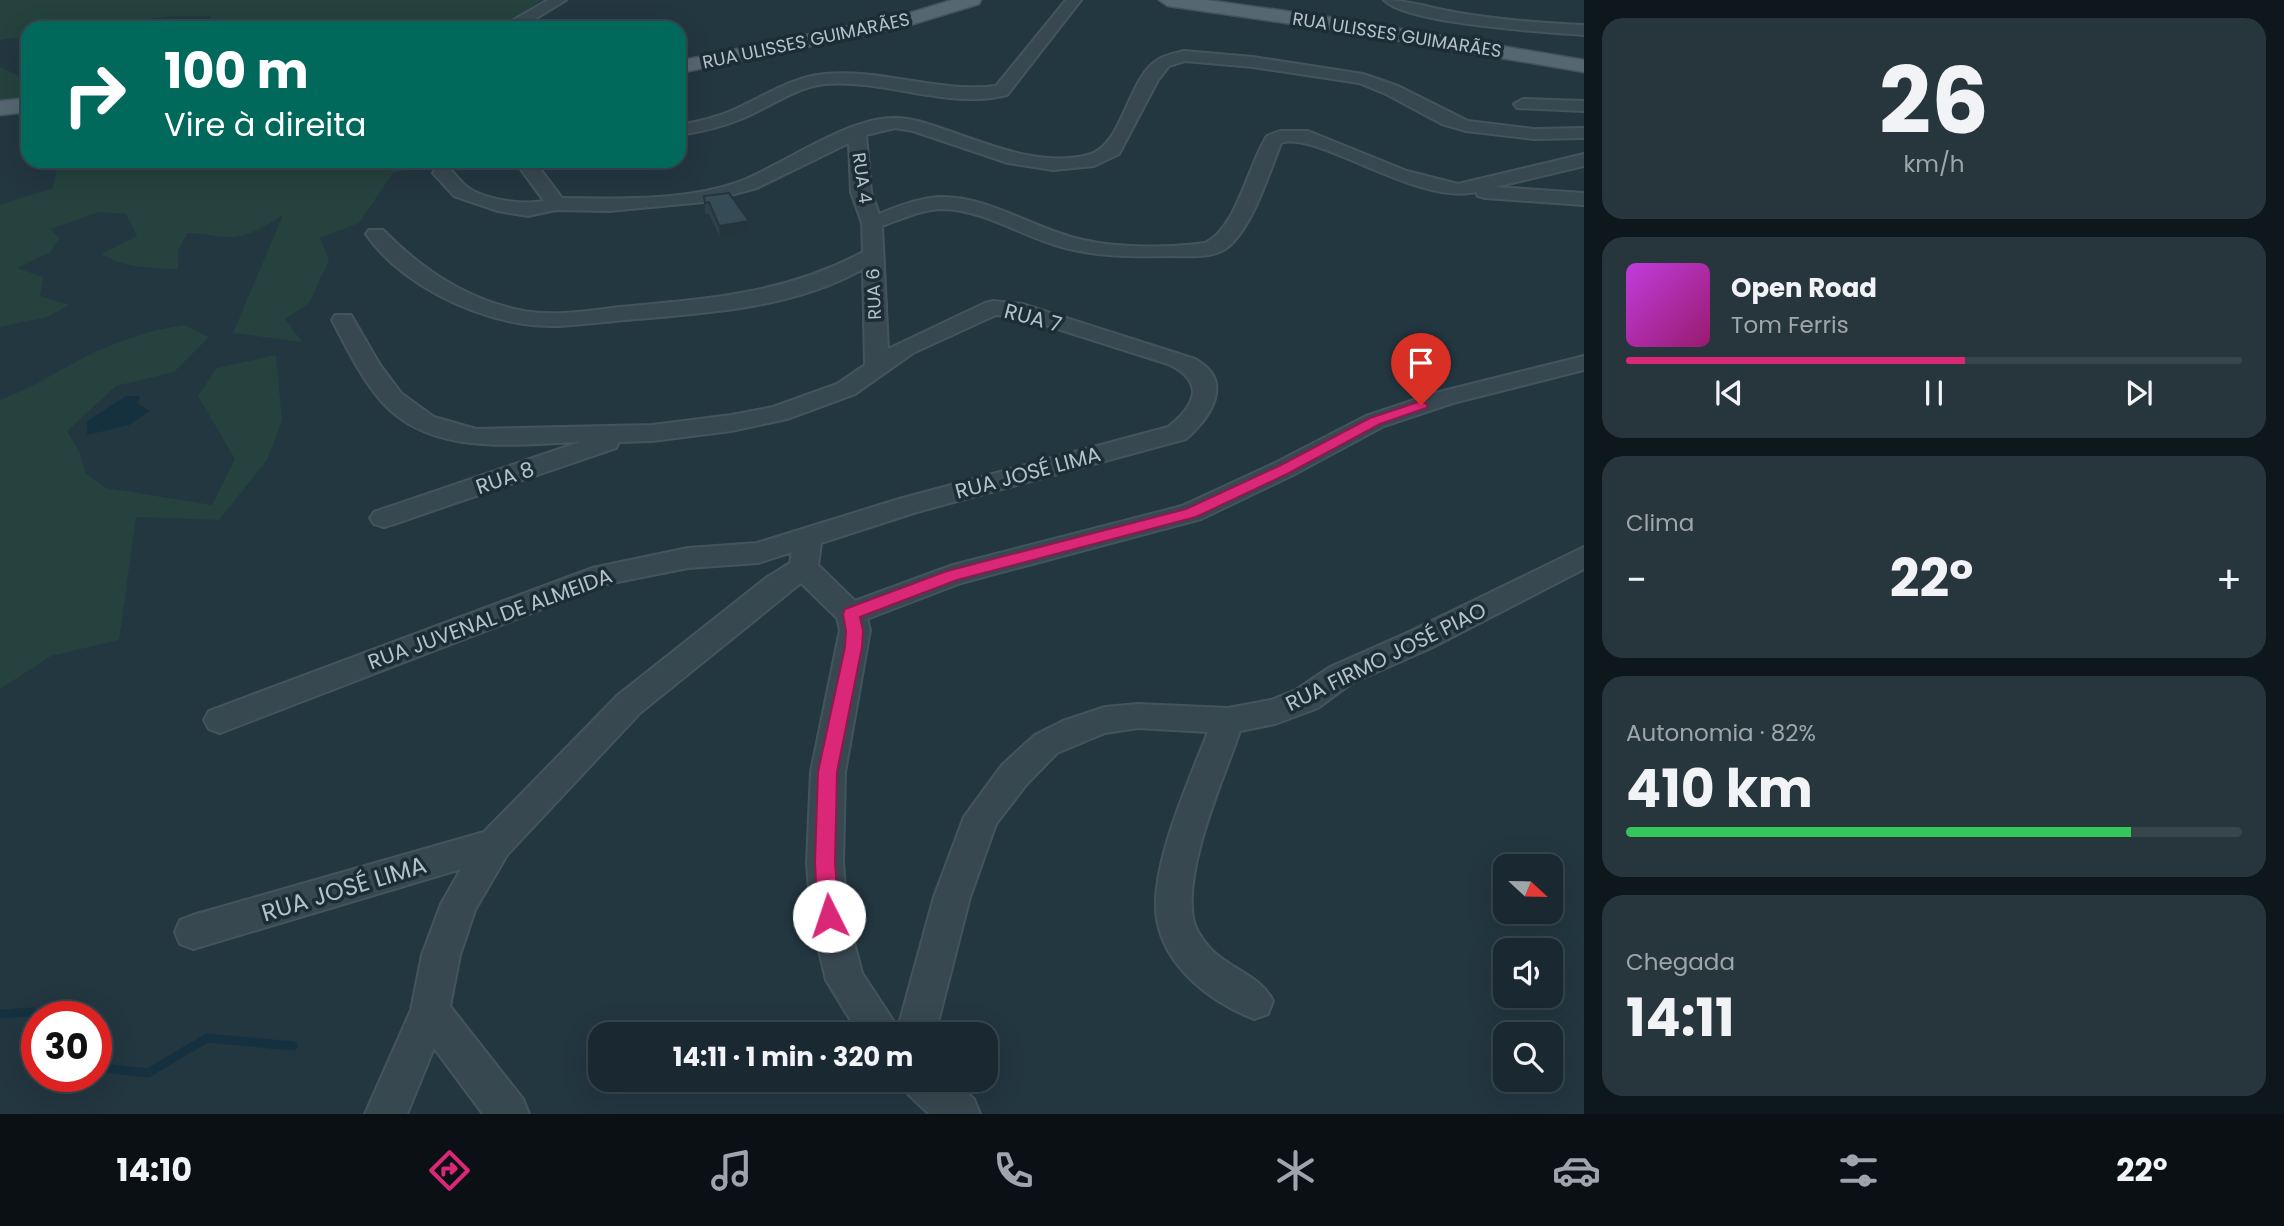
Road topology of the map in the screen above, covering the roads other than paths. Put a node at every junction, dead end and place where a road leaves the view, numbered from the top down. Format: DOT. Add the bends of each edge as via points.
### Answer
graph roads {
  1 [pos="559,0"];
  2 [pos="972,0"];
  3 [pos="1074,0"];
  4 [pos="1168,0"];
  5 [pos="1391,0"];
  6 [pos="521,21"];
  7 [pos="1584,30"];
  8 [pos="1584,65"];
  9 [pos="686,66"];
  10 [pos="1523,104"];
  11 [pos="21,106"];
  12 [pos="1584,106"];
  13 [pos="0,108"];
  14 [pos="686,128"];
  15 [pos="858,132"];
  16 [pos="1584,133"];
  17 [pos="1584,160"];
  18 [pos="529,168"];
  19 [pos="443,173"];
  20 [pos="1458,190"];
  21 [pos="1584,199"];
  22 [pos="556,204"];
  23 [pos="872,223"];
  24 [pos="376,234"];
  25 [pos="873,255"];
  26 [pos="343,320"];
  27 [pos="1584,363"];
  28 [pos="877,366"];
  29 [pos="1196,370"];
  30 [pos="625,434"];
  31 [pos="384,518"];
  32 [pos="805,554"];
  33 [pos="1584,557"];
  34 [pos="851,614"];
  35 [pos="220,720"];
  36 [pos="1228,720"];
  37 [pos="495,844"];
  38 [pos="194,932"];
  39 [pos="1254,1002"];
  40 [pos="430,1011"];
  41 [pos="873,1022"];
  42 [pos="919,1022"];
  43 [pos="935,1092"];
  44 [pos="386,1114"];
  45 [pos="508,1114"];
  46 [pos="960,1114"];
  1 -- 6 [label="street"];
  2 -- 9 [label="main road, RUA ULISSES GUIMARÃES" via="907,20"];
  3 -- 14 [label="street" via="1001,91 968,95 864,80 822,79 793,87 722,120"];
  4 -- 8 [label="main road, RUA ULISSES GUIMARÃES"];
  5 -- 7 [label="street" via="1444,14"];
  10 -- 12 [label="street"];
  11 -- 13 [label="main road"];
  15 -- 16 [label="street" via="895,123 1009,157 1053,164 1094,160 1112,150 1163,63 1184,56 1363,79 1448,120 1490,131"];
  15 -- 22 [label="street" via="750,184 718,192 609,205"];
  15 -- 23 [label="street, RUA 4" via="861,192"];
  17 -- 20 [label="street"];
  18 -- 22 [label="street"];
  19 -- 22 [label="street" via="461,192 498,205 528,211"];
  20 -- 21 [label="street"];
  20 -- 23 [label="street" via="1400,175 1291,134 1273,141 1231,231 1218,245 1129,251 1082,246 990,212 953,204 918,207"];
  23 -- 25 [label="street, RUA 6"];
  24 -- 25 [label="street" via="395,256 460,297 504,313 559,320 740,301 828,278"];
  25 -- 28 [label="street, RUA 6"];
  26 -- 30 [label="street" via="385,392 418,419 476,437"];
  27 -- 34 [label="street" via="1444,398 1375,421 1191,513 953,575"];
  28 -- 29 [label="street, RUA 7" via="972,315 1008,308 1148,349"];
  28 -- 30 [label="street, RUA 7" via="846,388 778,414"];
  29 -- 32 [label="street, RUA JOSÉ LIMA" via="1203,386 1203,403 1196,418 1177,433 908,505"];
  30 -- 31 [label="street, RUA 8"];
  32 -- 34 [label="street"];
  32 -- 35 [label="street, RUA JUVENAL DE ALMEIDA" via="688,558 602,575"];
  32 -- 37 [label="street" via="776,585 629,704"];
  33 -- 36 [label="street, RUA FIRMO JOSÉ PIAO" via="1341,676 1307,699 1275,712"];
  34 -- 41 [label="street" via="853,647 828,772 825,863 829,916 845,980"];
  36 -- 39 [label="street" via="1177,876 1174,917 1189,951 1208,972"];
  36 -- 42 [label="street, RUA FIRMO JOSÉ PIAO" via="1138,716 1105,720 1046,744 1014,775 981,817 952,897"];
  37 -- 38 [label="street, RUA JOSÉ LIMA"];
  37 -- 40 [label="street" via="458,904 441,955"];
  40 -- 44 [label="street"];
  40 -- 45 [label="street"];
  43 -- 46 [label="street"];
}
